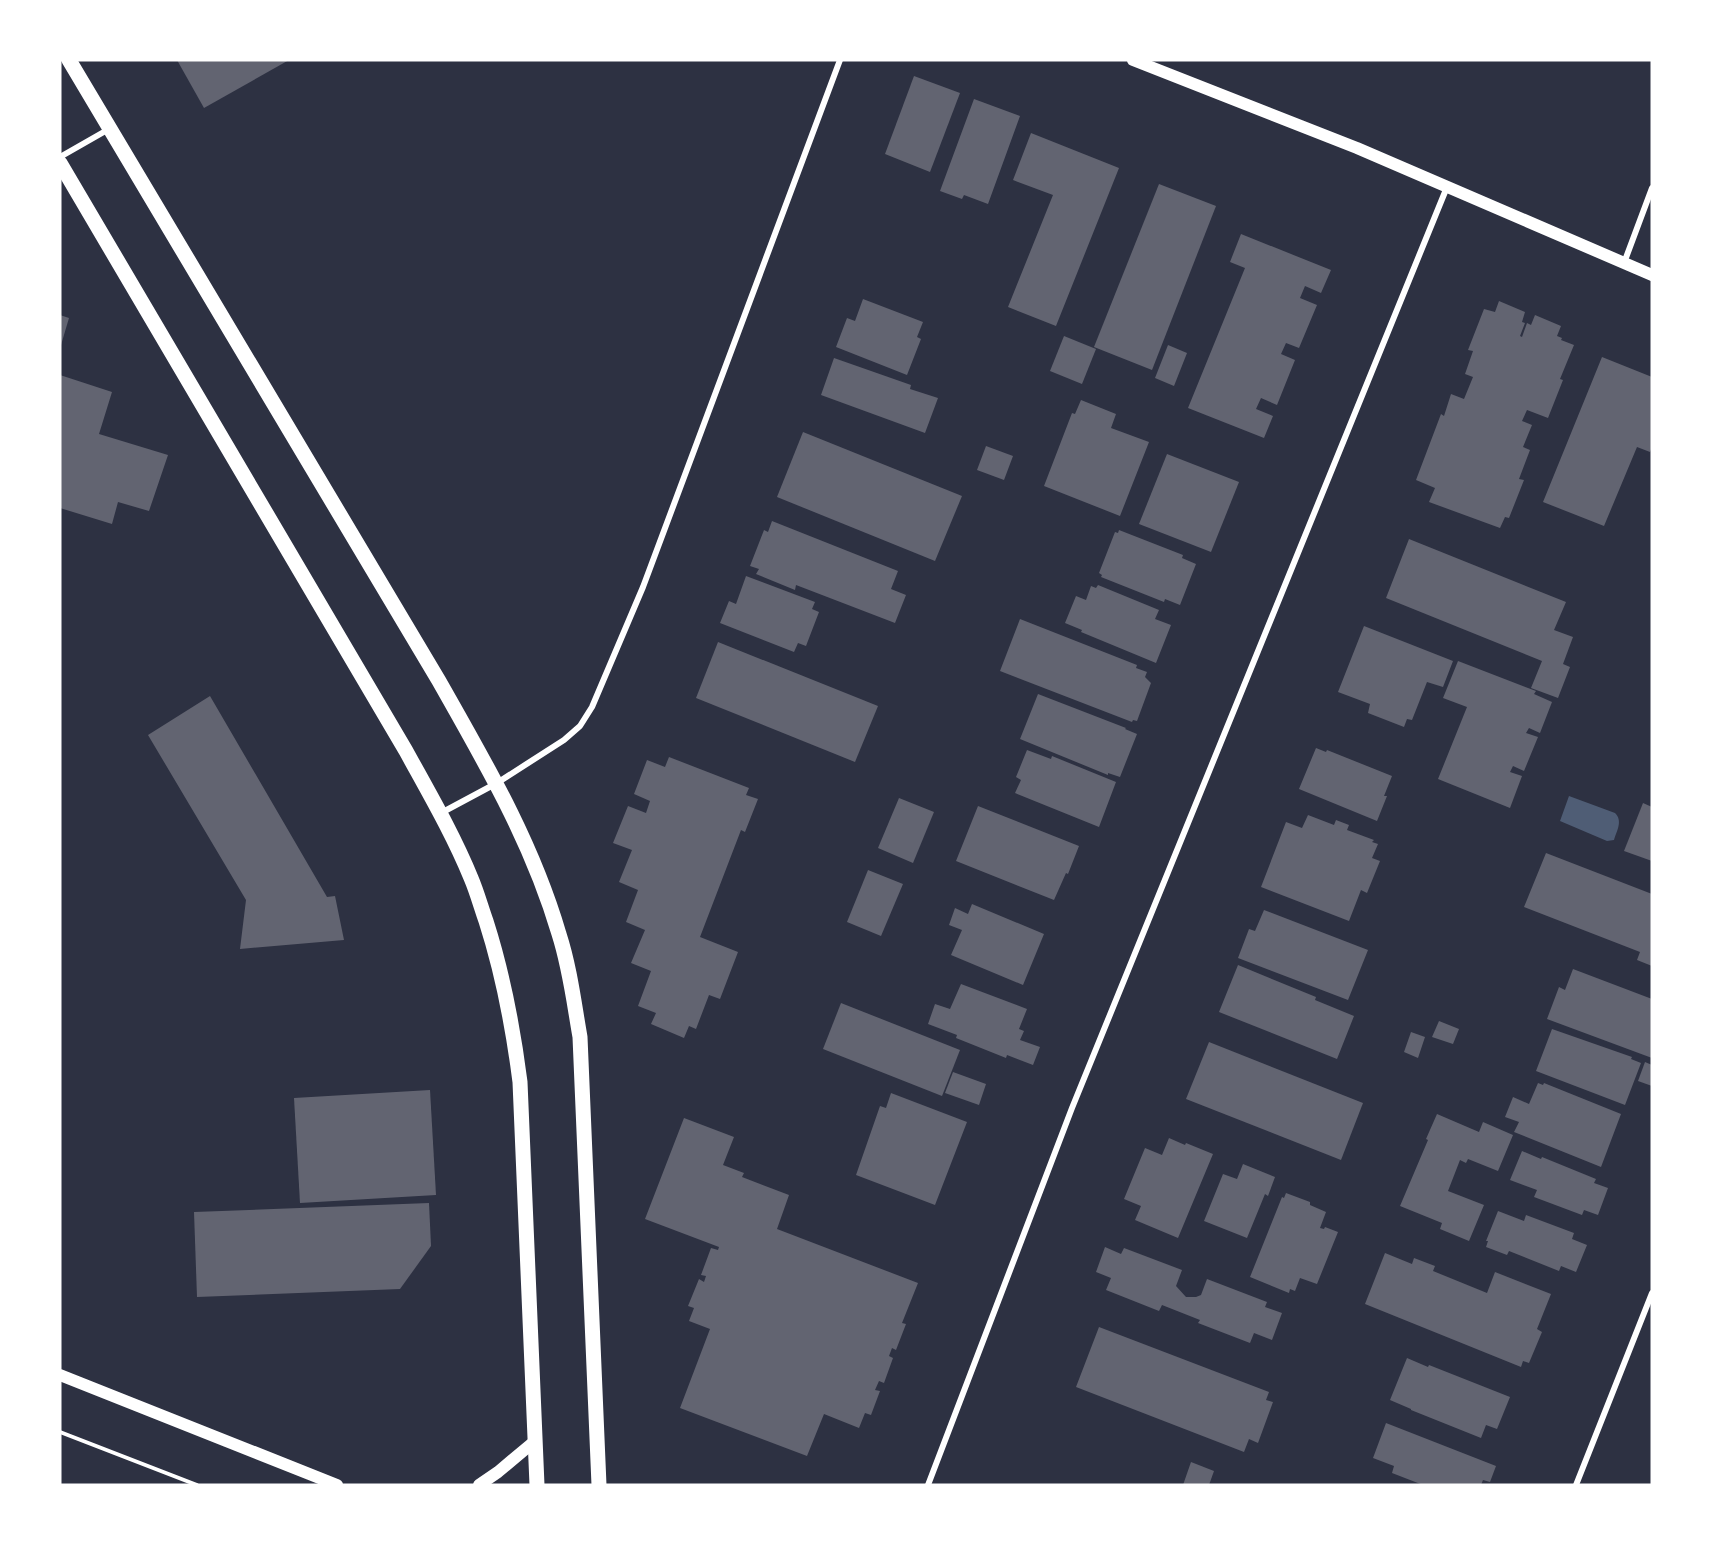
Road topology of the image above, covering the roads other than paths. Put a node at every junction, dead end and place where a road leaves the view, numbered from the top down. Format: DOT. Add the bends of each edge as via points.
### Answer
graph roads {
  1 [pos="69,60"];
  2 [pos="840,60"];
  3 [pos="1133,60"];
  4 [pos="110,128"];
  5 [pos="60,157"];
  6 [pos="60,163"];
  7 [pos="1448,187"];
  8 [pos="1652,188"];
  9 [pos="1624,263"];
  10 [pos="1652,275"];
  11 [pos="497,783"];
  12 [pos="440,814"];
  13 [pos="1652,1293"];
  14 [pos="60,1376"];
  15 [pos="535,1441"];
  16 [pos="337,1485"];
  17 [pos="479,1485"];
  18 [pos="537,1485"];
  19 [pos="599,1485"];
  20 [pos="928,1485"];
  21 [pos="1576,1485"];
  1 -- 4 [label="main road"];
  2 -- 11 [label="street" via="643,586 599,691 580,726"];
  3 -- 7 [label="main road"];
  4 -- 5 [label="street"];
  4 -- 11 [label="main road"];
  6 -- 12 [label="main road"];
  7 -- 9 [label="main road"];
  7 -- 20 [label="street" via="1072,1108"];
  8 -- 9 [label="street"];
  9 -- 10 [label="main road"];
  11 -- 12 [label="street"];
  11 -- 19 [label="main road" via="548,898 572,986 578,1027"];
  12 -- 15 [label="main road" via="480,902 496,952 515,1039"];
  13 -- 21 [label="street"];
  14 -- 16 [label="main road"];
  15 -- 17 [label="main road"];
  15 -- 18 [label="main road"];
}
